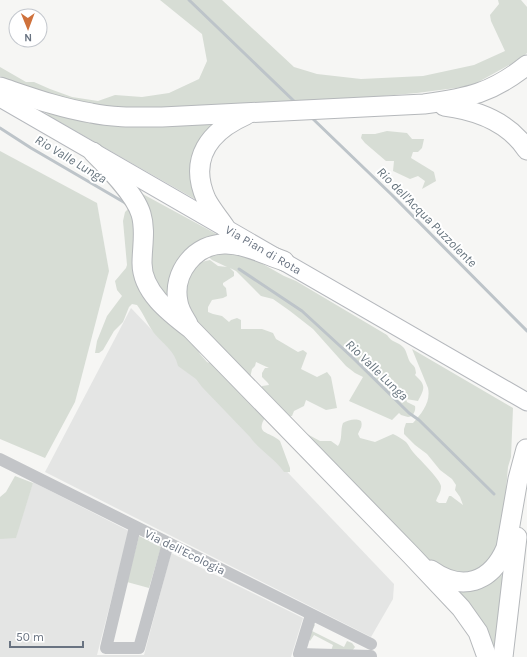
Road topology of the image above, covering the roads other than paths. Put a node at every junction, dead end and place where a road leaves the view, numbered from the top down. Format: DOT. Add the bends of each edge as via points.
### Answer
graph roads {
  1 [pos="527,65"];
  2 [pos="0,87"];
  3 [pos="0,98"];
  4 [pos="424,104"];
  5 [pos="250,113"];
  6 [pos="527,150"];
  7 [pos="93,152"];
  8 [pos="225,228"];
  9 [pos="284,261"];
  10 [pos="191,329"];
  11 [pos="527,402"];
  12 [pos="527,447"];
  13 [pos="0,459"];
  14 [pos="135,527"];
  15 [pos="527,540"];
  16 [pos="168,543"];
  17 [pos="411,554"];
  18 [pos="311,615"];
  19 [pos="371,650"];
  20 [pos="487,657"];
  21 [pos="503,657"];
  22 [pos="513,657"];
  1 -- 4 [label="highway" via="510,78 484,91 457,99"];
  2 -- 5 [label="highway" via="92,114 120,117"];
  3 -- 7 [label="main road, Via Pian di Rota"];
  4 -- 5 [label="highway"];
  4 -- 6 [label="highway" via="465,109 490,118 513,134"];
  5 -- 8 [label="highway" via="226,125 211,138 200,163 200,181 206,199"];
  7 -- 8 [label="main road, Via Pian di Rota"];
  7 -- 10 [label="highway" via="117,177 141,212 144,236 143,270 149,288 166,309"];
  8 -- 9 [label="main road, Via Pian di Rota"];
  9 -- 10 [label="highway" via="236,245 225,244 213,245 195,254 184,266 177,290 180,309"];
  9 -- 11 [label="main road, Via Pian di Rota"];
  10 -- 17 [label="highway"];
  12 -- 17 [label="highway" via="518,479 506,548 493,570 474,580 449,580"];
  12 -- 21 [label="highway"];
  13 -- 14 [label="street, Via dell'Ecologia"];
  14 -- 16 [label="street, Via dell'Ecologia"];
  14 -- 16 [label="street" via="106,648 139,648"];
  15 -- 22 [label="highway"];
  16 -- 18 [label="street, Via dell'Ecologia"];
  17 -- 20 [label="highway" via="470,619 482,640"];
  18 -- 19 [label="street, Via dell'Ecologia"];
  18 -- 19 [label="street" via="299,654"];
}
